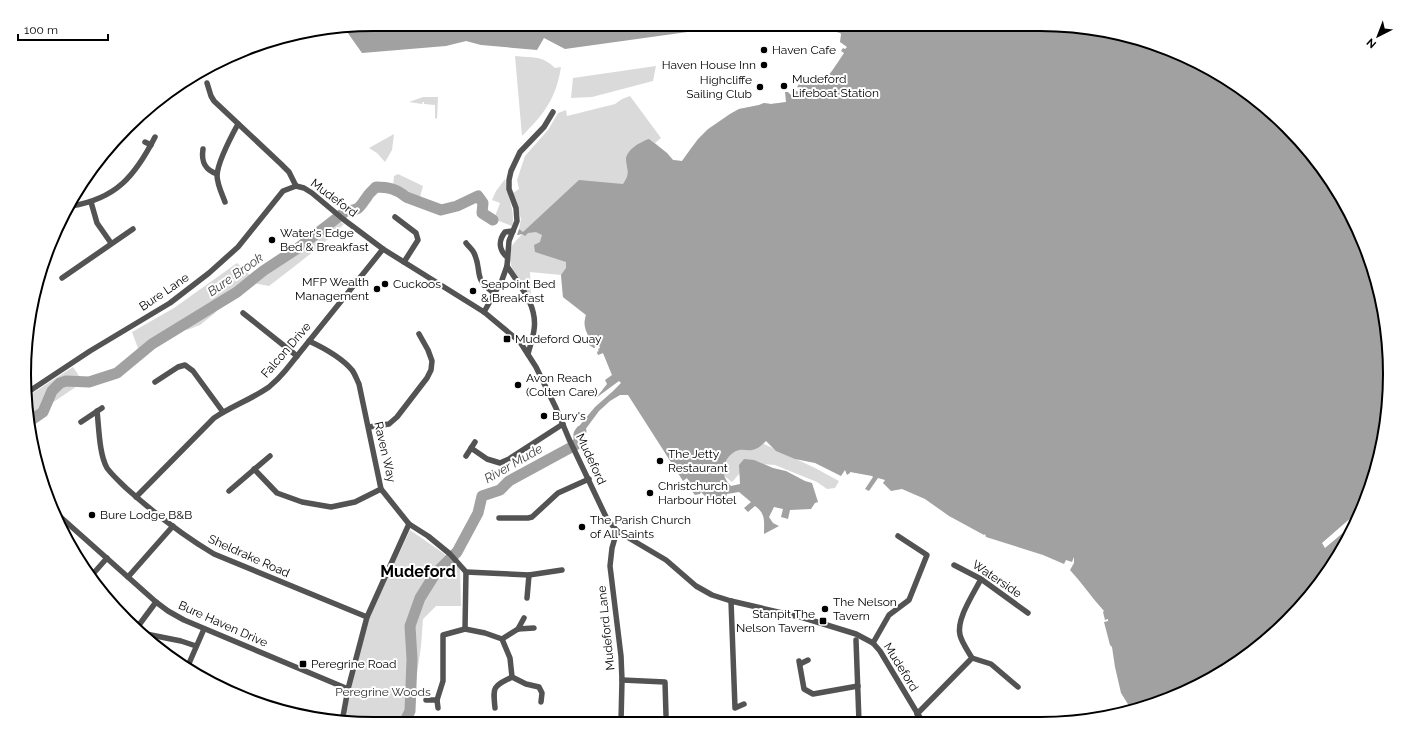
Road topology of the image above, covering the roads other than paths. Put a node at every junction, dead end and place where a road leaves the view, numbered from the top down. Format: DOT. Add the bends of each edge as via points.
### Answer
graph roads {
  1 [pos="207,83"];
  2 [pos="553,112"];
  3 [pos="238,124"];
  4 [pos="155,138"];
  5 [pos="145,142"];
  6 [pos="151,145"];
  7 [pos="203,149"];
  8 [pos="217,174"];
  9 [pos="296,186"];
  10 [pos="91,202"];
  11 [pos="225,202"];
  12 [pos="75,205"];
  13 [pos="395,217"];
  14 [pos="133,229"];
  15 [pos="513,231"];
  16 [pos="466,242"];
  17 [pos="111,243"];
  18 [pos="383,249"];
  19 [pos="507,257"];
  20 [pos="404,262"];
  21 [pos="507,266"];
  22 [pos="62,278"];
  23 [pos="494,293"];
  24 [pos="484,312"];
  25 [pos="243,313"];
  26 [pos="419,334"];
  27 [pos="309,341"];
  28 [pos="528,354"];
  29 [pos="297,356"];
  30 [pos="155,382"];
  31 [pos="32,390"];
  32 [pos="223,412"];
  33 [pos="81,422"];
  34 [pos="563,424"];
  35 [pos="368,427"];
  36 [pos="475,442"];
  37 [pos="471,448"];
  38 [pos="270,456"];
  39 [pos="466,456"];
  40 [pos="254,469"];
  41 [pos="589,479"];
  42 [pos="382,489"];
  43 [pos="229,491"];
  44 [pos="136,496"];
  45 [pos="499,518"];
  46 [pos="64,522"];
  47 [pos="410,524"];
  48 [pos="173,526"];
  49 [pos="617,532"];
  50 [pos="898,536"];
  51 [pos="107,558"];
  52 [pos="954,564"];
  53 [pos="562,570"];
  54 [pos="94,572"];
  55 [pos="466,572"];
  56 [pos="529,575"];
  57 [pos="128,577"];
  58 [pos="981,579"];
  59 [pos="527,598"];
  60 [pos="732,601"];
  61 [pos="156,602"];
  62 [pos="1028,613"];
  63 [pos="367,617"];
  64 [pos="524,618"];
  65 [pos="139,624"];
  66 [pos="534,628"];
  67 [pos="204,629"];
  68 [pos="465,629"];
  69 [pos="518,629"];
  70 [pos="152,635"];
  71 [pos="502,639"];
  72 [pos="856,640"];
  73 [pos="872,643"];
  74 [pos="196,646"];
  75 [pos="972,658"];
  76 [pos="808,660"];
  77 [pos="189,663"];
  78 [pos="512,677"];
  79 [pos="622,680"];
  80 [pos="858,686"];
  81 [pos="1018,687"];
  82 [pos="348,689"];
  83 [pos="426,700"];
  84 [pos="437,700"];
  85 [pos="541,702"];
  86 [pos="744,704"];
  87 [pos="438,708"];
  88 [pos="495,708"];
  89 [pos="917,714"];
  90 [pos="343,715"];
  91 [pos="666,715"];
  92 [pos="621,717"];
  93 [pos="859,717"];
  94 [pos="919,717"];
  1 -- 3 [label="street, Mudeford" via="214,101"];
  2 -- 15 [label="street" via="544,127 520,152 511,171 509,189 517,216"];
  3 -- 8 [label="street"];
  3 -- 9 [label="street, Mudeford" via="282,164"];
  4 -- 6 [label="street"];
  5 -- 6 [label="street"];
  6 -- 10 [label="street" via="144,159 128,179 103,197"];
  7 -- 8 [label="street" via="205,166 210,172"];
  8 -- 11 [label="street"];
  9 -- 18 [label="street, Mudeford" via="312,192"];
  9 -- 31 [label="street, Bure Lane" via="283,191 238,247 209,273 170,303"];
  10 -- 12 [label="street"];
  10 -- 17 [label="street" via="97,223"];
  13 -- 20 [label="street" via="418,236"];
  14 -- 17 [label="street"];
  15 -- 19 [label="street"];
  15 -- 19 [label="street" via="505,232 501,238 502,253"];
  16 -- 23 [label="street" via="473,252 482,282"];
  17 -- 22 [label="street"];
  18 -- 20 [label="street, Mudeford"];
  18 -- 27 [label="street, Falcon Drive"];
  19 -- 21 [label="street"];
  20 -- 24 [label="street, Mudeford"];
  21 -- 23 [label="street"];
  21 -- 28 [label="street" via="529,301 534,316 534,329"];
  23 -- 24 [label="street"];
  24 -- 28 [label="street, Mudeford" via="520,342"];
  25 -- 29 [label="street"];
  26 -- 35 [label="street" via="432,361 427,378 389,424"];
  27 -- 29 [label="street, Falcon Drive"];
  27 -- 35 [label="street, Raven Way" via="324,348 352,370 359,384"];
  28 -- 34 [label="street, Mudeford"];
  29 -- 32 [label="street, Falcon Drive" via="269,386"];
  30 -- 32 [label="street" via="178,367 185,366 193,371"];
  32 -- 44 [label="street, Falcon Drive"];
  33 -- 44 [label="street, Sheldrake Road" via="100,409 102,454 107,468"];
  34 -- 37 [label="street" via="500,463 487,459"];
  34 -- 41 [label="street, Mudeford"];
  35 -- 42 [label="street, Raven Way"];
  36 -- 37 [label="street"];
  37 -- 39 [label="street"];
  38 -- 40 [label="street"];
  40 -- 42 [label="street" via="277,493 302,502 331,507 355,502"];
  40 -- 43 [label="street"];
  41 -- 45 [label="street" via="558,493 532,517"];
  41 -- 49 [label="street, Mudeford" via="607,519"];
  42 -- 47 [label="street, Raven Way"];
  44 -- 48 [label="street, Sheldrake Road"];
  46 -- 51 [label="street, Bure Haven Drive"];
  47 -- 55 [label="street, Raven Way" via="450,554"];
  47 -- 63 [label="street"];
  48 -- 57 [label="street"];
  48 -- 63 [label="street, Sheldrake Road" via="214,554"];
  49 -- 60 [label="street, Mudeford" via="666,560 696,586 712,595"];
  49 -- 79 [label="street, Mudeford Lane" via="610,566"];
  50 -- 73 [label="street" via="927,555 909,600 889,615"];
  51 -- 54 [label="street"];
  51 -- 57 [label="street, Bure Haven Drive"];
  52 -- 58 [label="street, Waterside"];
  53 -- 56 [label="street"];
  55 -- 56 [label="street"];
  55 -- 68 [label="street"];
  56 -- 59 [label="street"];
  57 -- 61 [label="street, Bure Haven Drive"];
  58 -- 62 [label="street, Waterside"];
  58 -- 75 [label="street" via="963,615 960,628 961,638"];
  60 -- 73 [label="street, Mudeford" via="833,626"];
  60 -- 86 [label="street" via="735,708"];
  61 -- 65 [label="street"];
  61 -- 67 [label="street, Bure Haven Drive"];
  63 -- 82 [label="street"];
  64 -- 69 [label="street"];
  66 -- 69 [label="street"];
  67 -- 74 [label="street"];
  67 -- 82 [label="street, Bure Haven Drive"];
  68 -- 71 [label="street" via="485,632"];
  68 -- 84 [label="street" via="443,635 443,681"];
  69 -- 71 [label="street"];
  70 -- 74 [label="street"];
  71 -- 78 [label="street" via="510,658"];
  72 -- 80 [label="street"];
  73 -- 89 [label="street, Mudeford" via="880,651"];
  74 -- 77 [label="street"];
  75 -- 81 [label="street" via="991,664"];
  75 -- 89 [label="street"];
  76 -- 80 [label="street" via="799,662 804,689 813,694"];
  78 -- 85 [label="street" via="539,687 542,694"];
  78 -- 88 [label="street" via="497,684 494,692"];
  79 -- 91 [label="street" via="665,682"];
  79 -- 92 [label="street, Mudeford Lane"];
  80 -- 93 [label="street"];
  82 -- 90 [label="street"];
  83 -- 84 [label="street"];
  84 -- 87 [label="street"];
  89 -- 94 [label="street, Mudeford"];
}
